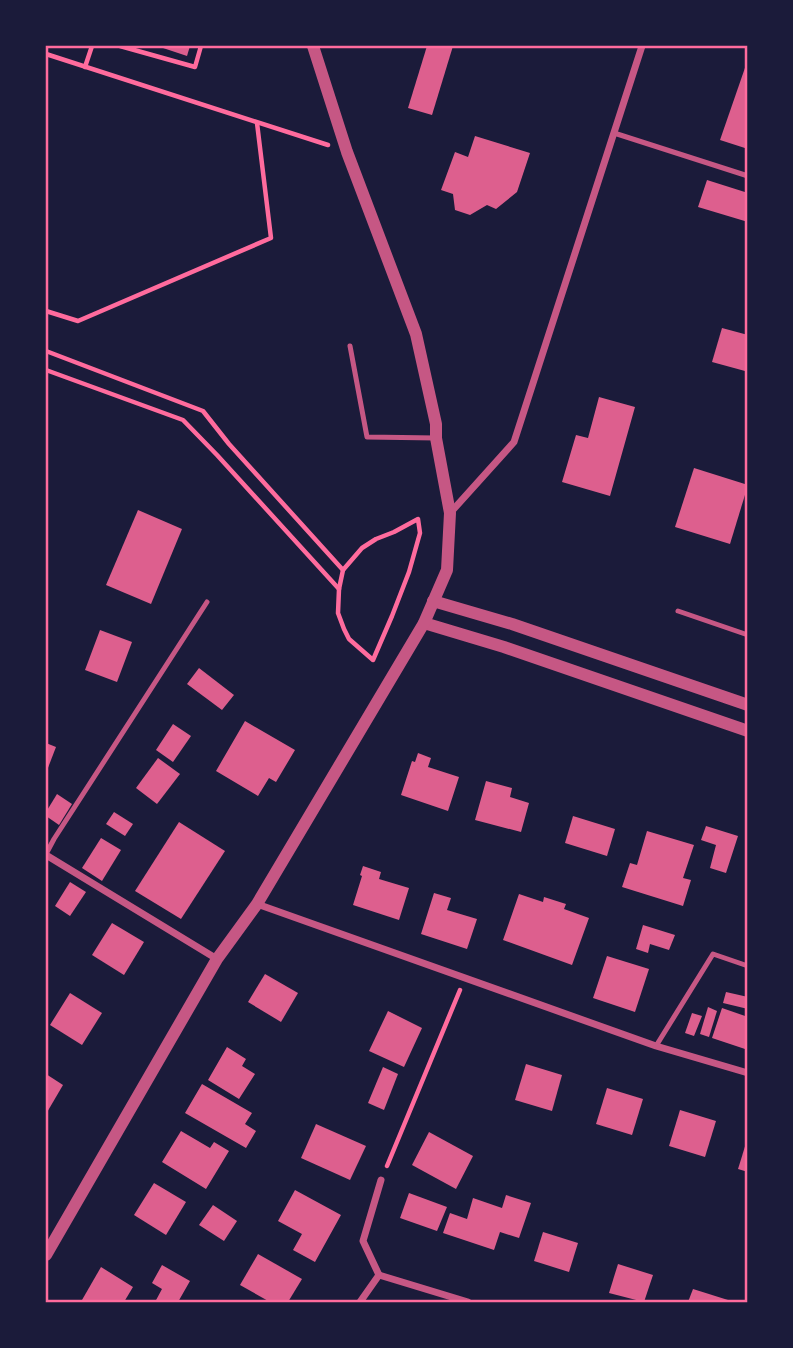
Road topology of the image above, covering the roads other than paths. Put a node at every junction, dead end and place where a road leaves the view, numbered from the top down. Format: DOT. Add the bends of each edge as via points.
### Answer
graph roads {
  1 [pos="313,46"];
  2 [pos="642,46"];
  3 [pos="614,133"];
  4 [pos="747,176"];
  5 [pos="350,345"];
  6 [pos="436,438"];
  7 [pos="450,513"];
  8 [pos="433,601"];
  9 [pos="207,602"];
  10 [pos="678,611"];
  11 [pos="424,623"];
  12 [pos="747,635"];
  13 [pos="747,705"];
  14 [pos="747,731"];
  15 [pos="46,855"];
  16 [pos="257,904"];
  17 [pos="217,958"];
  18 [pos="747,966"];
  19 [pos="656,1045"];
  20 [pos="747,1073"];
  21 [pos="381,1180"];
  22 [pos="46,1255"];
  23 [pos="379,1275"];
  24 [pos="360,1303"];
  25 [pos="468,1303"];
  1 -- 6 [label="street" via="347,152 416,334"];
  2 -- 3 [label="street"];
  3 -- 4 [label="lane"];
  3 -- 7 [label="street" via="514,442"];
  5 -- 6 [label="lane" via="368,437"];
  6 -- 7 [label="street"];
  7 -- 8 [label="street" via="447,570"];
  8 -- 11 [label="street"];
  8 -- 13 [label="street"];
  9 -- 15 [label="lane"];
  10 -- 12 [label="lane"];
  11 -- 14 [label="street"];
  11 -- 16 [label="street"];
  15 -- 17 [label="street"];
  16 -- 17 [label="street"];
  16 -- 19 [label="street"];
  17 -- 22 [label="street"];
  18 -- 19 [label="lane" via="713,954"];
  19 -- 20 [label="street"];
  21 -- 23 [label="street" via="362,1241"];
  23 -- 24 [label="street"];
  23 -- 25 [label="street"];
}
